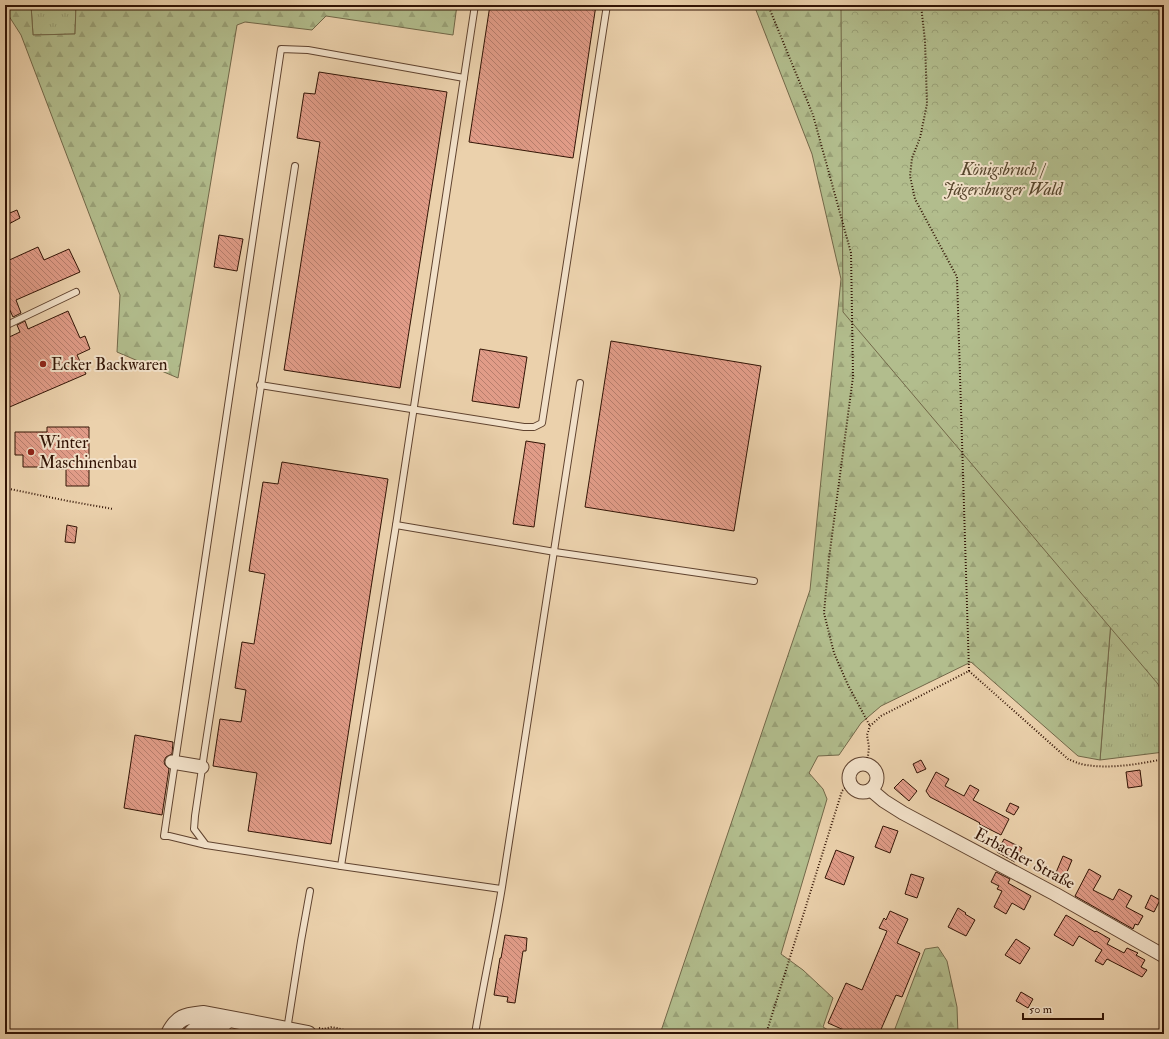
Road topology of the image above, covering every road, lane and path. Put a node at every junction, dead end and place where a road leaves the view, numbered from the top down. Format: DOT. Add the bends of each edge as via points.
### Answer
graph roads {
  1 [pos="475,5"];
  2 [pos="607,5"];
  3 [pos="768,5"];
  4 [pos="921,5"];
  5 [pos="464,78"];
  6 [pos="295,166"];
  7 [pos="76,292"];
  8 [pos="5,326"];
  9 [pos="580,383"];
  10 [pos="260,385"];
  11 [pos="413,409"];
  12 [pos="5,488"];
  13 [pos="113,509"];
  14 [pos="396,525"];
  15 [pos="555,552"];
  16 [pos="754,581"];
  17 [pos="969,671"];
  18 [pos="870,726"];
  19 [pos="1164,759"];
  20 [pos="173,762"];
  21 [pos="865,764"];
  22 [pos="202,767"];
  23 [pos="850,783"];
  24 [pos="870,790"];
  25 [pos="206,845"];
  26 [pos="341,866"];
  27 [pos="501,889"];
  28 [pos="310,891"];
  29 [pos="1164,956"];
  30 [pos="237,1021"];
  31 [pos="287,1030"];
  32 [pos="169,1034"];
  33 [pos="191,1034"];
  34 [pos="308,1034"];
  35 [pos="475,1034"];
  36 [pos="766,1034"];
  1 -- 5 [label="lane"];
  2 -- 11 [label="lane" via="542,423 534,427 524,427"];
  3 -- 18 [label="path" via="814,115 851,253 853,377 824,613 834,653"];
  4 -- 17 [label="path" via="927,104 920,138 912,158 910,176 915,199 957,277"];
  5 -- 11 [label="lane"];
  5 -- 20 [label="lane" via="308,50 281,49"];
  6 -- 10 [label="lane"];
  7 -- 8 [label="lane"];
  9 -- 15 [label="lane"];
  10 -- 11 [label="lane"];
  10 -- 22 [label="lane"];
  11 -- 14 [label="lane"];
  12 -- 13 [label="path"];
  14 -- 15 [label="lane"];
  14 -- 26 [label="lane"];
  15 -- 16 [label="lane"];
  15 -- 27 [label="lane"];
  17 -- 18 [label="path" via="881,716"];
  17 -- 19 [label="path" via="1068,759 1084,765 1103,767"];
  18 -- 21 [label="path"];
  20 -- 22 [label="street"];
  20 -- 25 [label="lane" via="164,836"];
  21 -- 23 [label="street" via="859,764 850,772"];
  21 -- 24 [label="street" via="877,775 875,786"];
  22 -- 25 [label="lane" via="194,829"];
  23 -- 24 [label="street, Erbacher Straße" via="859,791"];
  23 -- 36 [label="path" via="842,791"];
  24 -- 29 [label="street, Erbacher Straße" via="903,813"];
  25 -- 26 [label="lane"];
  26 -- 27 [label="lane"];
  27 -- 35 [label="lane"];
  28 -- 31 [label="lane"];
  30 -- 31 [label="street"];
  30 -- 32 [label="street" via="204,1014 187,1016 176,1022"];
  30 -- 33 [label="street" via="200,1026"];
  31 -- 34 [label="street"];
}
